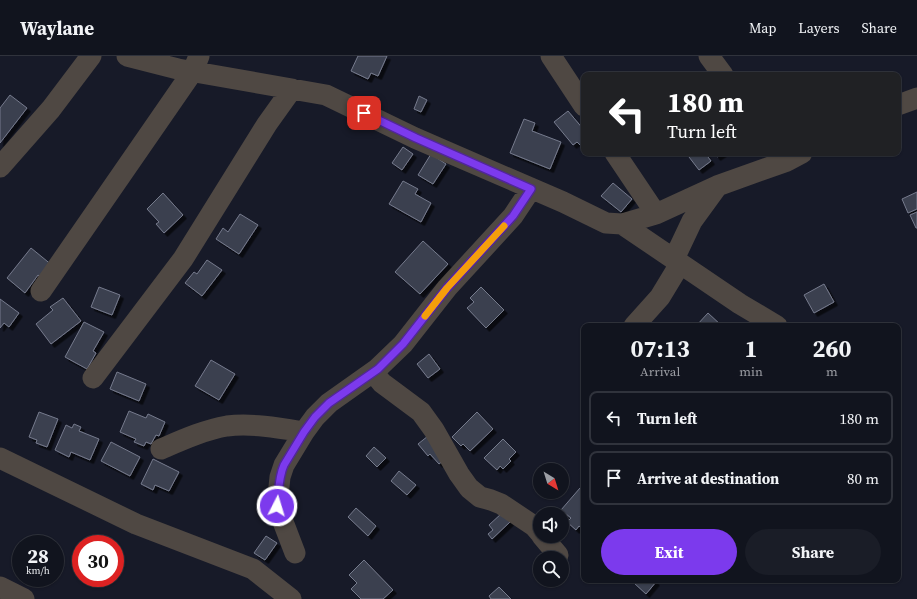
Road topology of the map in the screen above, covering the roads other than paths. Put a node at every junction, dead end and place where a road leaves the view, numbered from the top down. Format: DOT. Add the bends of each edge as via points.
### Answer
graph roads {
  1 [pos="91,56"];
  2 [pos="127,56"];
  3 [pos="551,56"];
  4 [pos="709,56"];
  5 [pos="196,64"];
  6 [pos="721,72"];
  7 [pos="292,89"];
  8 [pos="917,98"];
  9 [pos="581,101"];
  10 [pos="901,104"];
  11 [pos="617,156"];
  12 [pos="790,156"];
  13 [pos="0,167"];
  14 [pos="718,186"];
  15 [pos="531,189"];
  16 [pos="656,214"];
  17 [pos="622,224"];
  18 [pos="677,261"];
  19 [pos="41,291"];
  20 [pos="637,323"];
  21 [pos="772,323"];
  22 [pos="378,369"];
  23 [pos="93,378"];
  24 [pos="304,432"];
  25 [pos="161,449"];
  26 [pos="0,458"];
  27 [pos="533,525"];
  28 [pos="548,543"];
  29 [pos="555,551"];
  30 [pos="295,553"];
  31 [pos="0,587"];
  32 [pos="24,599"];
  33 [pos="291,599"];
  1 -- 13 [label="street" via="51,109"];
  2 -- 5 [label="street" via="178,69"];
  3 -- 9 [label="street"];
  4 -- 6 [label="street"];
  5 -- 7 [label="street"];
  5 -- 19 [label="street"];
  7 -- 15 [label="street" via="326,95"];
  7 -- 23 [label="street" via="182,259"];
  8 -- 10 [label="street"];
  11 -- 16 [label="street"];
  12 -- 14 [label="street"];
  14 -- 16 [label="street"];
  14 -- 18 [label="street" via="692,221"];
  15 -- 17 [label="street" via="606,223"];
  15 -- 22 [label="street" via="513,216 447,288 403,344"];
  16 -- 17 [label="street"];
  17 -- 18 [label="street"];
  18 -- 20 [label="street" via="660,297"];
  18 -- 21 [label="street"];
  22 -- 24 [label="street" via="329,403"];
  22 -- 27 [label="street" via="377,377 382,383 421,412 469,488 480,497 501,504"];
  24 -- 25 [label="street" via="228,426 196,434"];
  24 -- 30 [label="street" via="281,471 277,506"];
  26 -- 33 [label="street" via="136,524 254,569"];
  28 -- 29 [label="street"];
  31 -- 32 [label="street"];
}
